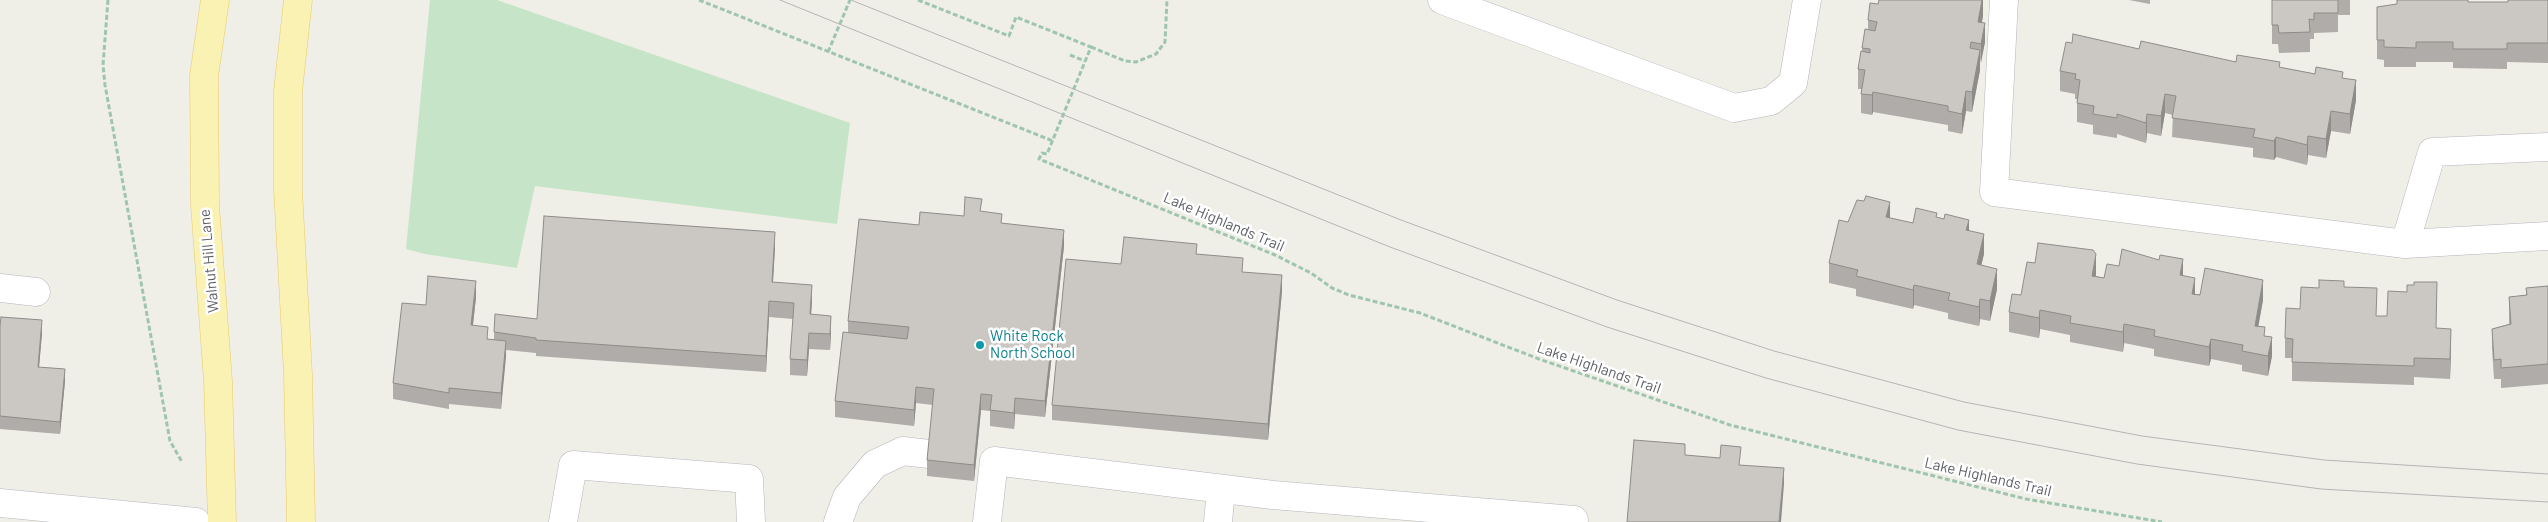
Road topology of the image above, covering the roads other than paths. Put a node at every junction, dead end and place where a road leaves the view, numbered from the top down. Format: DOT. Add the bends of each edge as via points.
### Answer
graph roads {
  1 [pos="215,0"];
  2 [pos="298,0"];
  3 [pos="1442,0"];
  4 [pos="1807,0"];
  5 [pos="2004,0"];
  6 [pos="2548,148"];
  7 [pos="2548,236"];
  8 [pos="2405,244"];
  9 [pos="0,288"];
  10 [pos="36,292"];
  11 [pos="929,454"];
  12 [pos="1221,489"];
  13 [pos="0,503"];
  14 [pos="1574,520"];
  15 [pos="196,522"];
  16 [pos="222,522"];
  17 [pos="301,522"];
  18 [pos="563,522"];
  19 [pos="751,522"];
  20 [pos="838,522"];
  21 [pos="986,522"];
  22 [pos="1218,522"];
  1 -- 16 [label="main road, Walnut Hill Lane" via="204,76 205,205 218,382"];
  2 -- 17 [label="main road" via="288,91 288,190 298,374"];
  3 -- 4 [label="street" via="1734,108 1771,101 1793,83"];
  5 -- 8 [label="street" via="1994,192"];
  6 -- 8 [label="street" via="2432,152"];
  7 -- 8 [label="street"];
  9 -- 10 [label="street"];
  11 -- 20 [label="street" via="903,451 875,464 846,496"];
  12 -- 14 [label="street"];
  12 -- 21 [label="street" via="985,460"];
  12 -- 22 [label="street"];
  13 -- 15 [label="street"];
  18 -- 19 [label="street" via="573,465 749,479"];
}
